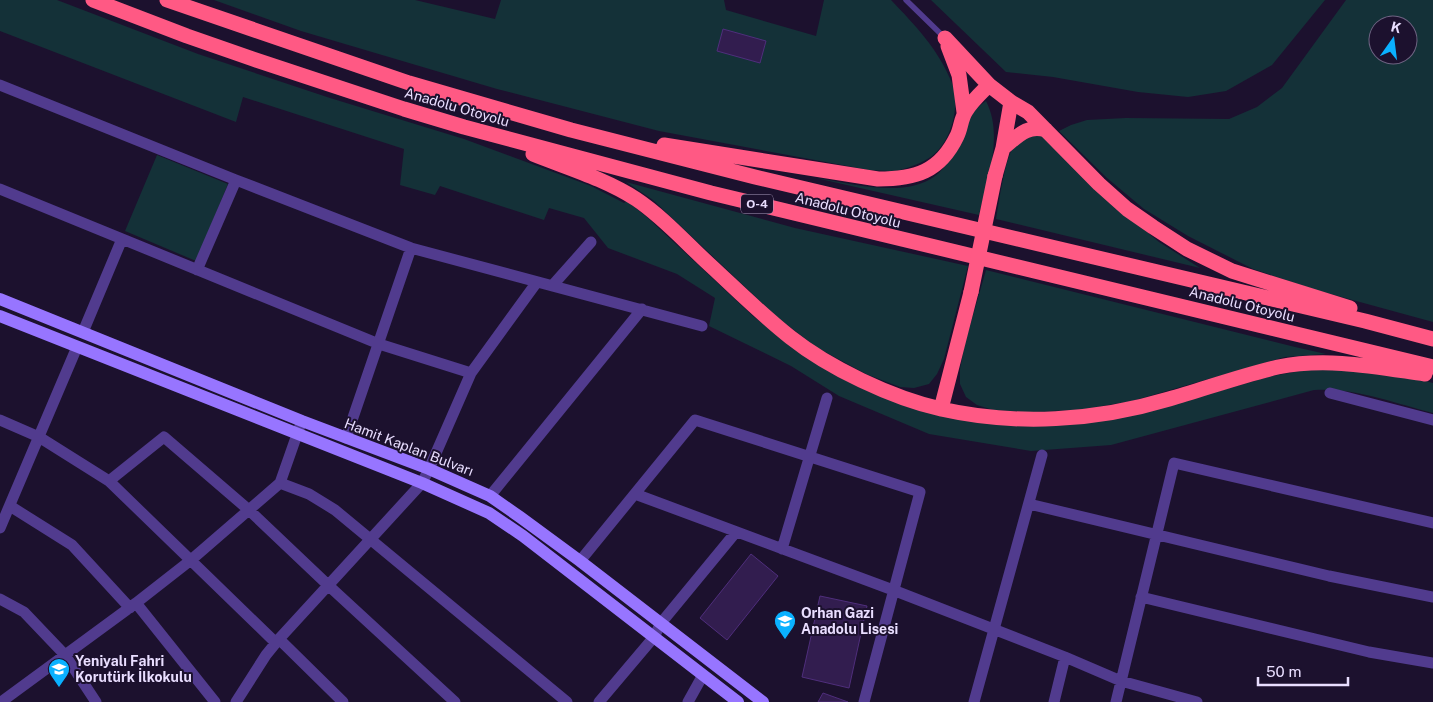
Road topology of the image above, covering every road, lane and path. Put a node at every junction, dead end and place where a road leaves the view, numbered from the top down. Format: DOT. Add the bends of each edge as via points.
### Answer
graph roads {
  1 [pos="92,0"];
  2 [pos="166,0"];
  3 [pos="906,0"];
  4 [pos="945,38"];
  5 [pos="0,85"];
  6 [pos="989,85"];
  7 [pos="1011,102"];
  8 [pos="964,112"];
  9 [pos="464,126"];
  10 [pos="571,130"];
  11 [pos="1046,130"];
  12 [pos="1003,148"];
  13 [pos="236,180"];
  14 [pos="0,189"];
  15 [pos="122,239"];
  16 [pos="591,242"];
  17 [pos="411,248"];
  18 [pos="197,270"];
  19 [pos="537,282"];
  20 [pos="552,286"];
  21 [pos="0,299"];
  22 [pos="642,309"];
  23 [pos="0,316"];
  24 [pos="702,326"];
  25 [pos="83,332"];
  26 [pos="1433,332"];
  27 [pos="1433,339"];
  28 [pos="379,344"];
  29 [pos="77,347"];
  30 [pos="1433,367"];
  31 [pos="471,373"];
  32 [pos="1433,375"];
  33 [pos="1330,393"];
  34 [pos="826,398"];
  35 [pos="940,409"];
  36 [pos="0,420"];
  37 [pos="1433,420"];
  38 [pos="302,421"];
  39 [pos="297,434"];
  40 [pos="39,437"];
  41 [pos="346,438"];
  42 [pos="1042,455"];
  43 [pos="810,456"];
  44 [pos="429,469"];
  45 [pos="109,481"];
  46 [pos="280,483"];
  47 [pos="422,483"];
  48 [pos="635,494"];
  49 [pos="490,496"];
  50 [pos="1030,504"];
  51 [pos="10,506"];
  52 [pos="250,510"];
  53 [pos="1433,523"];
  54 [pos="0,528"];
  55 [pos="736,532"];
  56 [pos="1156,535"];
  57 [pos="370,539"];
  58 [pos="782,549"];
  59 [pos="191,560"];
  60 [pos="580,561"];
  61 [pos="329,586"];
  62 [pos="893,590"];
  63 [pos="1141,597"];
  64 [pos="1433,597"];
  65 [pos="0,599"];
  66 [pos="133,605"];
  67 [pos="661,623"];
  68 [pos="993,630"];
  69 [pos="654,637"];
  70 [pos="277,641"];
  71 [pos="65,656"];
  72 [pos="1065,656"];
  73 [pos="1433,663"];
  74 [pos="702,674"];
  75 [pos="1121,681"];
  76 [pos="1,702"];
  77 [pos="96,702"];
  78 [pos="215,702"];
  79 [pos="236,702"];
  80 [pos="343,702"];
  81 [pos="455,702"];
  82 [pos="567,702"];
  83 [pos="599,702"];
  84 [pos="688,702"];
  85 [pos="738,702"];
  86 [pos="763,702"];
  87 [pos="864,702"];
  88 [pos="974,702"];
  89 [pos="1054,702"];
  90 [pos="1116,702"];
  91 [pos="1197,702"];
  1 -- 9 [label="highway, Anadolu Otoyolu / O-4" via="253,59"];
  2 -- 10 [label="highway, Anadolu Otoyolu / O-4" via="409,83"];
  3 -- 4 [label="lane"];
  4 -- 6 [label="highway"];
  4 -- 8 [label="highway" via="959,74"];
  5 -- 13 [label="street"];
  6 -- 7 [label="highway"];
  6 -- 8 [label="highway"];
  7 -- 11 [label="highway" via="1028,112"];
  7 -- 12 [label="highway"];
  8 -- 10 [label="highway" via="958,135 941,160 929,170 899,179 850,175"];
  9 -- 30 [label="highway, Anadolu Otoyolu / O-4" via="711,193"];
  9 -- 35 [label="highway" via="622,190 658,216 765,316 806,348 875,386"];
  10 -- 27 [label="highway, Anadolu Otoyolu / O-4" via="774,182"];
  11 -- 12 [label="highway" via="1036,127 1026,130"];
  11 -- 26 [label="highway" via="1127,209 1187,249 1241,274"];
  12 -- 35 [label="highway, bridge" via="971,292"];
  13 -- 17 [label="street"];
  13 -- 18 [label="street"];
  14 -- 15 [label="street"];
  15 -- 18 [label="street"];
  15 -- 25 [label="street"];
  16 -- 20 [label="street"];
  17 -- 19 [label="street"];
  17 -- 28 [label="street"];
  18 -- 28 [label="street"];
  19 -- 20 [label="street"];
  19 -- 31 [label="street"];
  20 -- 22 [label="street"];
  21 -- 25 [label="main road, Hamit Kaplan Bulvarı"];
  22 -- 24 [label="street"];
  22 -- 49 [label="street"];
  23 -- 29 [label="main road, Hamit Kaplan Bulvarı"];
  25 -- 38 [label="main road, Hamit Kaplan Bulvarı"];
  28 -- 31 [label="street"];
  28 -- 41 [label="street"];
  29 -- 39 [label="main road, Hamit Kaplan Bulvarı"];
  29 -- 40 [label="street"];
  31 -- 44 [label="street"];
  32 -- 35 [label="highway" via="1351,363 1302,364 1278,367 1125,410 1087,416 1019,419"];
  33 -- 37 [label="street"];
  34 -- 43 [label="street"];
  36 -- 40 [label="street"];
  38 -- 39 [label="street"];
  38 -- 41 [label="main road, Hamit Kaplan Bulvarı"];
  39 -- 46 [label="street"];
  39 -- 47 [label="main road, Hamit Kaplan Bulvarı"];
  40 -- 45 [label="street"];
  40 -- 51 [label="street"];
  41 -- 44 [label="main road, Hamit Kaplan Bulvarı"];
  42 -- 50 [label="street"];
  43 -- 48 [label="street" via="695,420"];
  43 -- 58 [label="street"];
  43 -- 62 [label="street" via="920,492"];
  44 -- 47 [label="street"];
  44 -- 49 [label="main road, Hamit Kaplan Bulvarı"];
  45 -- 52 [label="street" via="164,436"];
  45 -- 59 [label="street"];
  46 -- 52 [label="street"];
  46 -- 57 [label="street" via="321,501"];
  47 -- 57 [label="street"];
  47 -- 69 [label="main road, Hamit Kaplan Bulvarı" via="508,525"];
  48 -- 55 [label="street"];
  48 -- 60 [label="street"];
  49 -- 60 [label="main road, Hamit Kaplan Bulvarı"];
  50 -- 56 [label="street"];
  50 -- 68 [label="street"];
  51 -- 54 [label="street"];
  51 -- 66 [label="street" via="72,545"];
  52 -- 59 [label="street"];
  52 -- 61 [label="street"];
  53 -- 56 [label="street" via="1174,463"];
  55 -- 58 [label="street"];
  55 -- 67 [label="street"];
  56 -- 63 [label="street"];
  56 -- 64 [label="street"];
  57 -- 61 [label="street"];
  57 -- 82 [label="street"];
  58 -- 62 [label="street"];
  59 -- 66 [label="street"];
  59 -- 70 [label="street"];
  60 -- 67 [label="main road, Hamit Kaplan Bulvarı"];
  61 -- 70 [label="street"];
  61 -- 81 [label="street"];
  62 -- 68 [label="street"];
  62 -- 87 [label="street"];
  63 -- 73 [label="street" via="1359,650"];
  63 -- 75 [label="street"];
  65 -- 71 [label="street" via="24,612"];
  66 -- 71 [label="street"];
  66 -- 78 [label="street"];
  67 -- 69 [label="street"];
  67 -- 86 [label="main road, Hamit Kaplan Bulvarı"];
  68 -- 72 [label="street"];
  68 -- 88 [label="street"];
  69 -- 74 [label="main road, Hamit Kaplan Bulvarı"];
  69 -- 83 [label="street"];
  70 -- 79 [label="street"];
  70 -- 80 [label="street"];
  71 -- 76 [label="street"];
  71 -- 77 [label="street"];
  72 -- 75 [label="street"];
  72 -- 89 [label="street"];
  74 -- 84 [label="street"];
  74 -- 85 [label="main road, Hamit Kaplan Bulvarı"];
  75 -- 90 [label="street"];
  75 -- 91 [label="street"];
}
